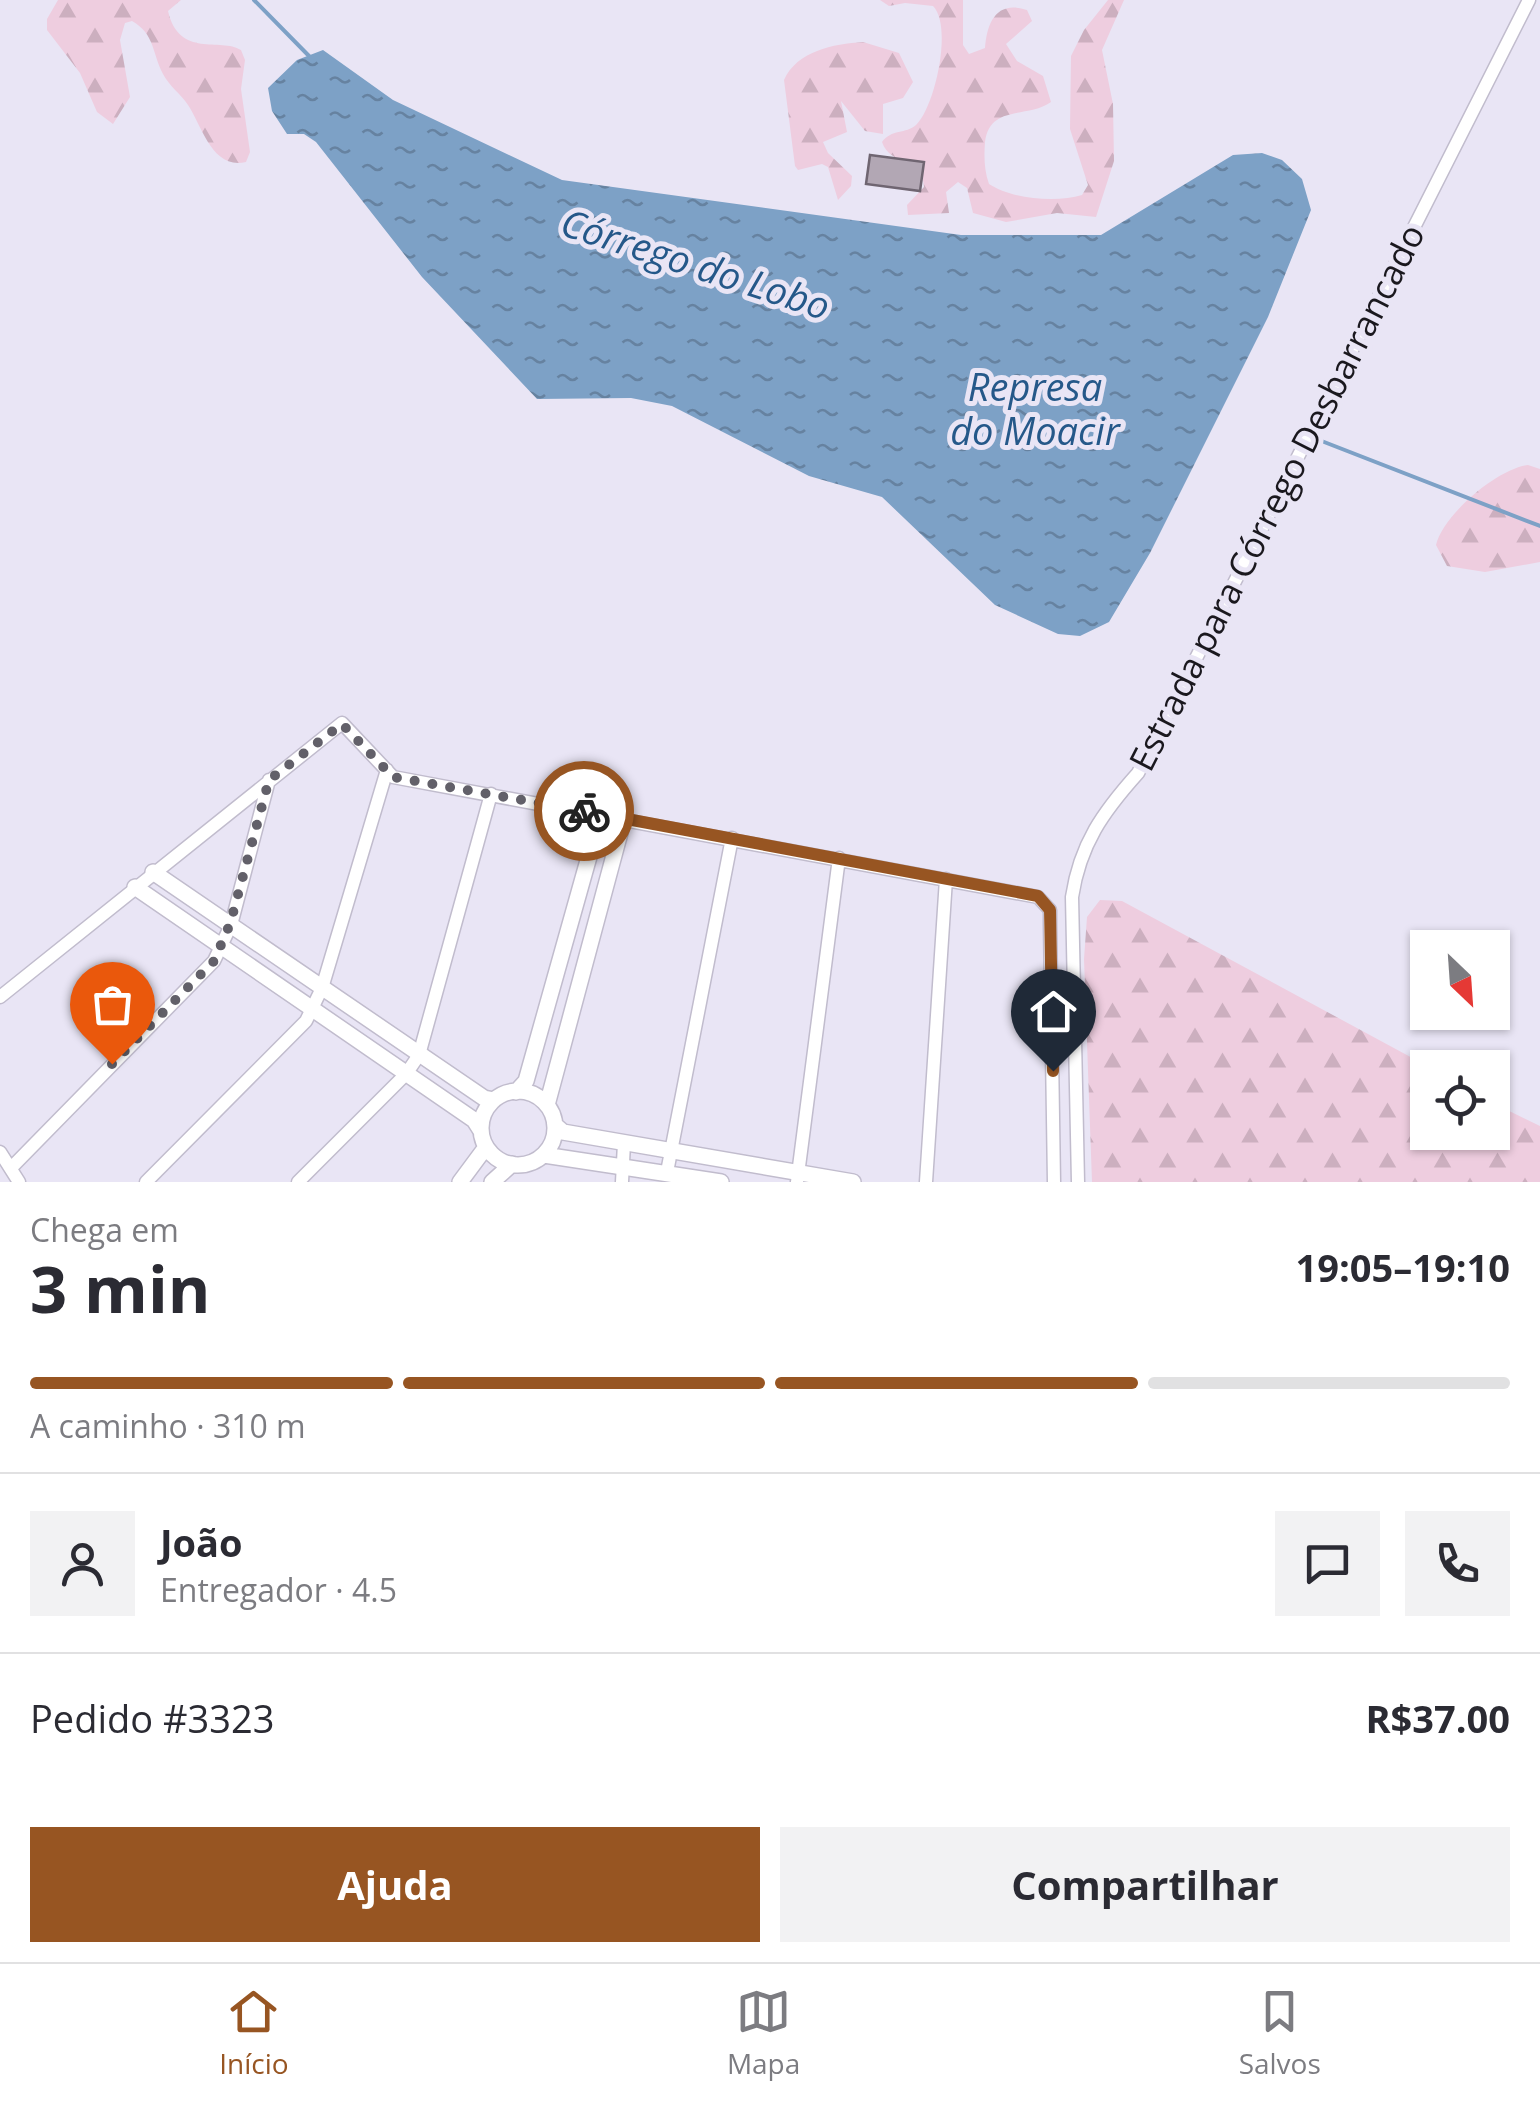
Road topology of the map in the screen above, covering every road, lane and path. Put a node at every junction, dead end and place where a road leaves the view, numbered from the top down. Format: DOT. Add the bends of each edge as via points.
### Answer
graph roads {
  1 [pos="1528,0"];
  2 [pos="387,770"];
  3 [pos="269,780"];
  4 [pos="491,794"];
  5 [pos="601,814"];
  6 [pos="624,818"];
  7 [pos="732,838"];
  8 [pos="838,858"];
  9 [pos="153,872"];
  10 [pos="946,879"];
  11 [pos="135,887"];
  12 [pos="230,924"];
  13 [pos="221,946"];
  14 [pos="322,988"];
  15 [pos="0,997"];
  16 [pos="312,1010"];
  17 [pos="419,1055"];
  18 [pos="406,1074"];
  19 [pos="516,1092"];
  20 [pos="494,1100"];
  21 [pos="547,1105"];
  22 [pos="555,1125"];
  23 [pos="484,1139"];
  24 [pos="624,1143"];
  25 [pos="671,1150"];
  26 [pos="0,1152"];
  27 [pos="544,1154"];
  28 [pos="727,1160"];
  29 [pos="512,1164"];
  30 [pos="622,1164"];
  31 [pos="10,1168"];
  32 [pos="668,1172"];
  33 [pos="798,1177"];
  34 [pos="843,1181"];
  35 [pos="20,1182"];
  36 [pos="146,1182"];
  37 [pos="298,1182"];
  38 [pos="460,1182"];
  39 [pos="492,1182"];
  40 [pos="512,1182"];
  41 [pos="622,1182"];
  42 [pos="724,1182"];
  43 [pos="926,1182"];
  44 [pos="1054,1182"];
  45 [pos="1078,1182"];
  1 -- 45 [label="street, Estrada para Córrego Desbarrancado" via="1138,772 1100,816 1077,861 1072,897"];
  2 -- 3 [label="street" via="342,724"];
  2 -- 4 [label="street" via="396,778"];
  2 -- 14 [label="street"];
  3 -- 9 [label="street"];
  3 -- 12 [label="street"];
  4 -- 5 [label="street"];
  4 -- 17 [label="street"];
  5 -- 6 [label="street"];
  5 -- 19 [label="street" via="526,1081"];
  6 -- 7 [label="street"];
  6 -- 21 [label="street"];
  7 -- 8 [label="street"];
  7 -- 25 [label="street"];
  8 -- 10 [label="street"];
  8 -- 33 [label="street"];
  9 -- 11 [label="street"];
  9 -- 12 [label="street"];
  10 -- 43 [label="street"];
  10 -- 44 [label="street" via="1038,896 1050,910"];
  11 -- 13 [label="street"];
  11 -- 15 [label="street"];
  12 -- 13 [label="street"];
  12 -- 14 [label="street"];
  13 -- 16 [label="street"];
  13 -- 31 [label="street" via="214,961"];
  14 -- 16 [label="street"];
  14 -- 17 [label="street"];
  16 -- 18 [label="street"];
  16 -- 36 [label="street"];
  17 -- 18 [label="street"];
  17 -- 20 [label="street"];
  18 -- 23 [label="street" via="474,1120"];
  18 -- 37 [label="street"];
  19 -- 20 [label="street"];
  19 -- 21 [label="street"];
  20 -- 23 [label="street" via="484,1112"];
  21 -- 22 [label="street"];
  22 -- 24 [label="street"];
  22 -- 27 [label="street"];
  23 -- 29 [label="street" via="496,1158"];
  23 -- 38 [label="street"];
  24 -- 25 [label="street"];
  24 -- 30 [label="street"];
  25 -- 28 [label="street"];
  25 -- 32 [label="street"];
  26 -- 31 [label="street"];
  27 -- 29 [label="street"];
  27 -- 30 [label="street"];
  28 -- 33 [label="street"];
  28 -- 42 [label="street"];
  29 -- 39 [label="street"];
  29 -- 40 [label="street"];
  30 -- 32 [label="street"];
  30 -- 41 [label="street"];
  31 -- 35 [label="street"];
  32 -- 42 [label="street"];
  33 -- 34 [label="street"];
}
